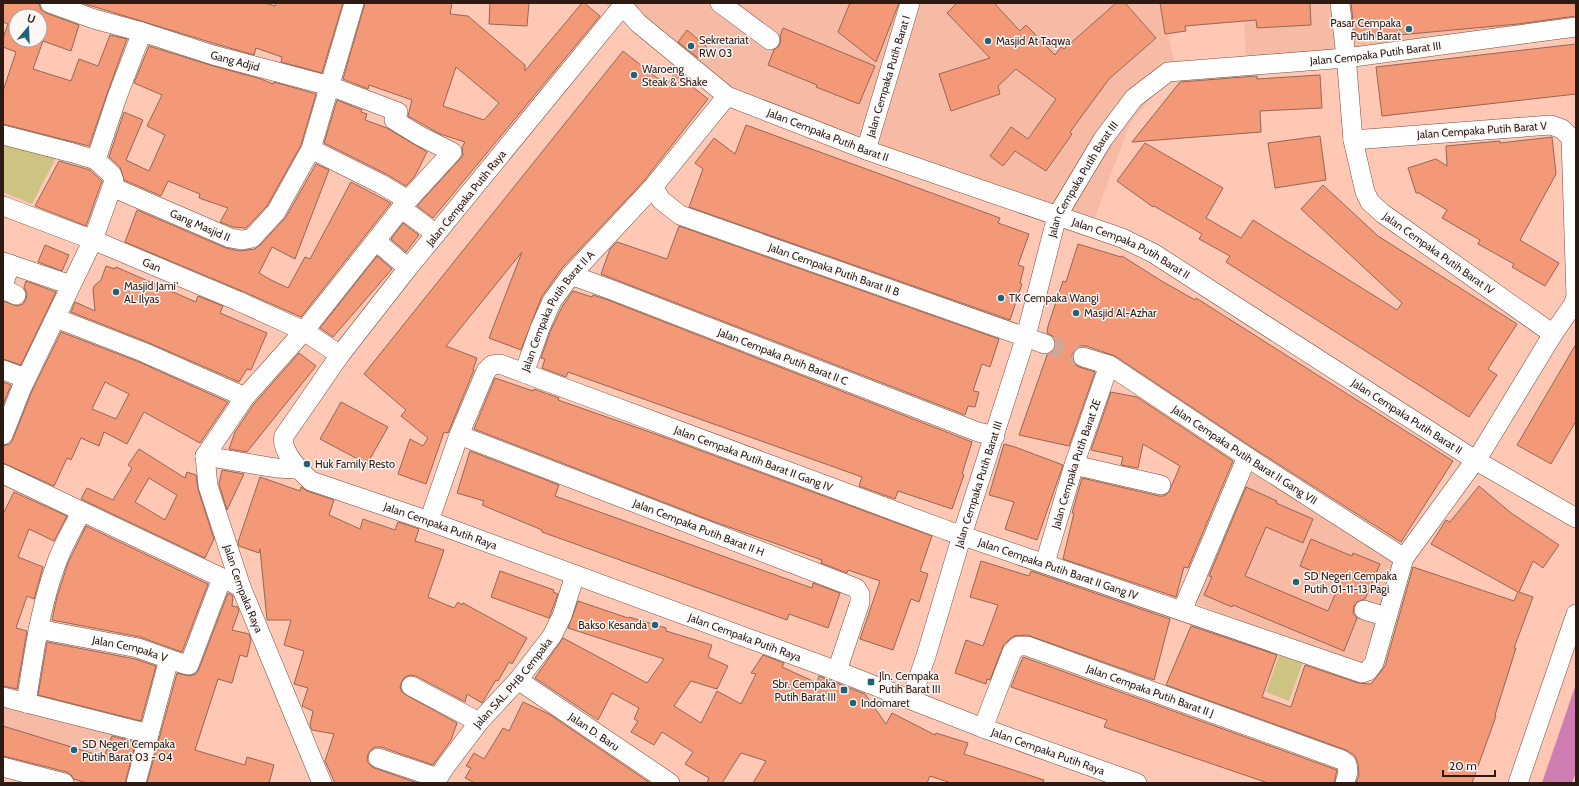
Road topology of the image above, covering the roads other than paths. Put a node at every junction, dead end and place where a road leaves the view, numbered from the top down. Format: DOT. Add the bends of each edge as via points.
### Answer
graph roads {
  1 [pos="50,3"];
  2 [pos="354,3"];
  3 [pos="720,3"];
  4 [pos="910,3"];
  5 [pos="1340,3"];
  6 [pos="624,4"];
  7 [pos="1576,27"];
  8 [pos="142,32"];
  9 [pos="770,40"];
  10 [pos="1346,58"];
  11 [pos="330,86"];
  12 [pos="727,96"];
  13 [pos="3,135"];
  14 [pos="1353,140"];
  15 [pos="311,149"];
  16 [pos="866,150"];
  17 [pos="96,160"];
  18 [pos="112,187"];
  19 [pos="653,187"];
  20 [pos="405,204"];
  21 [pos="3,206"];
  22 [pos="1057,216"];
  23 [pos="436,234"];
  24 [pos="93,240"];
  25 [pos="376,241"];
  26 [pos="7,263"];
  27 [pos="408,268"];
  28 [pos="571,275"];
  29 [pos="65,284"];
  30 [pos="16,295"];
  31 [pos="56,318"];
  32 [pos="304,331"];
  33 [pos="1553,334"];
  34 [pos="1026,336"];
  35 [pos="1045,344"];
  36 [pos="340,355"];
  37 [pos="1083,357"];
  38 [pos="1109,365"];
  39 [pos="3,370"];
  40 [pos="524,373"];
  41 [pos="22,377"];
  42 [pos="245,397"];
  43 [pos="3,435"];
  44 [pos="460,435"];
  45 [pos="995,436"];
  46 [pos="205,456"];
  47 [pos="1247,457"];
  48 [pos="1475,460"];
  49 [pos="1074,465"];
  50 [pos="298,469"];
  51 [pos="3,474"];
  52 [pos="1162,485"];
  53 [pos="81,512"];
  54 [pos="1576,518"];
  55 [pos="428,521"];
  56 [pos="962,535"];
  57 [pos="1404,558"];
  58 [pos="1045,563"];
  59 [pos="575,575"];
  60 [pos="222,578"];
  61 [pos="241,587"];
  62 [pos="1364,610"];
  63 [pos="1182,611"];
  64 [pos="1576,614"];
  65 [pos="1387,618"];
  66 [pos="38,629"];
  67 [pos="169,659"];
  68 [pos="837,671"];
  69 [pos="518,680"];
  70 [pos="411,686"];
  71 [pos="3,697"];
  72 [pos="911,699"];
  73 [pos="26,703"];
  74 [pos="479,722"];
  75 [pos="983,728"];
  76 [pos="149,734"];
  77 [pos="378,758"];
  78 [pos="3,767"];
  79 [pos="436,780"];
  80 [pos="64,783"];
  81 [pos="136,783"];
  82 [pos="322,783"];
  83 [pos="670,783"];
  84 [pos="1138,783"];
  85 [pos="1345,783"];
  86 [pos="1518,783"];
  1 -- 8 [label="street, Gang Adjid" via="94,19"];
  2 -- 11 [label="street, Gang Masjid II"];
  3 -- 9 [label="street"];
  4 -- 16 [label="street, Jalan Cempaka Putih Barat I"];
  5 -- 10 [label="street, Jalan Cempaka Putih Barat IV"];
  6 -- 12 [label="street, Jalan Cempaka Putih Barat II" via="638,23"];
  6 -- 23 [label="street, Jalan Cempaka Putih Raya"];
  7 -- 10 [label="street, Jalan Cempaka Putih Barat III"];
  8 -- 11 [label="street, Gang Adjid" via="213,56"];
  8 -- 17 [label="street"];
  10 -- 14 [label="street, Jalan Cempaka Putih Barat IV"];
  10 -- 22 [label="street, Jalan Cempaka Putih Barat III" via="1168,72 1134,98 1103,139"];
  11 -- 15 [label="street, Gang Masjid II"];
  11 -- 20 [label="street, Gang Adjid" via="398,112 394,120 452,152"];
  12 -- 16 [label="street, Jalan Cempaka Putih Barat II"];
  12 -- 19 [label="street, Jalan Cempaka Putih Barat II A"];
  13 -- 17 [label="street"];
  14 -- 33 [label="street, Jalan Cempaka Putih Barat IV" via="1365,192 1370,202"];
  14 -- 33 [label="street, Jalan Cempaka Putih Barat V" via="1551,125 1562,129 1571,138 1576,297"];
  15 -- 18 [label="street, Gang Masjid II" via="276,212 252,238 242,240 230,238"];
  15 -- 20 [label="street" via="381,184"];
  16 -- 22 [label="street, Jalan Cempaka Putih Barat II"];
  17 -- 18 [label="street" via="112,175"];
  18 -- 24 [label="street"];
  19 -- 28 [label="street, Jalan Cempaka Putih Barat II A"];
  19 -- 34 [label="street, Jalan Cempaka Putih Barat II B" via="660,200 680,215"];
  20 -- 23 [label="street"];
  20 -- 25 [label="street"];
  21 -- 24 [label="street, Gan"];
  22 -- 34 [label="street, Jalan Cempaka Putih Barat III"];
  22 -- 48 [label="street, Jalan Cempaka Putih Barat II" via="1122,238 1153,253"];
  23 -- 27 [label="street, Jalan Cempaka Putih Raya"];
  24 -- 31 [label="street"];
  24 -- 32 [label="street, Gan"];
  25 -- 27 [label="street"];
  25 -- 32 [label="street"];
  26 -- 29 [label="street"];
  26 -- 30 [label="street" via="3,287"];
  27 -- 36 [label="street, Jalan Cempaka Putih Raya"];
  28 -- 40 [label="street, Jalan Cempaka Putih Barat II A" via="545,314"];
  28 -- 45 [label="street, Jalan Cempaka Putih Barat II C"];
  31 -- 42 [label="street" via="143,352"];
  31 -- 43 [label="street" via="22,388"];
  32 -- 36 [label="street, Gan"];
  32 -- 42 [label="street"];
  33 -- 48 [label="street"];
  34 -- 35 [label="street"];
  34 -- 45 [label="street, Jalan Cempaka Putih Barat III"];
  36 -- 50 [label="street, Jalan Cempaka Putih Raya" via="284,436 284,445"];
  37 -- 38 [label="street, Jalan Cempaka Putih Barat II Gang VII"];
  38 -- 47 [label="street, Jalan Cempaka Putih Barat II Gang VII"];
  38 -- 49 [label="street, Jalan Cempaka Putih Barat 2E"];
  39 -- 41 [label="street"];
  40 -- 44 [label="street, Jalan Cempaka Putih Barat II A" via="500,364 492,365 486,371"];
  40 -- 56 [label="street, Jalan Cempaka Putih Barat II Gang IV"];
  42 -- 46 [label="street"];
  44 -- 55 [label="street, Jalan Cempaka Putih Barat II A"];
  44 -- 68 [label="street, Jalan Cempaka Putih Barat II H" via="856,588 860,594 860,602"];
  45 -- 56 [label="street, Jalan Cempaka Putih Barat III"];
  46 -- 50 [label="street" via="276,468"];
  46 -- 61 [label="street, Jalan Cempaka Raya" via="208,486"];
  47 -- 57 [label="street, Jalan Cempaka Putih Barat II Gang VII"];
  47 -- 63 [label="street"];
  48 -- 54 [label="street, Jalan Cempaka Putih Barat II"];
  48 -- 57 [label="street, Jalan Cempaka Putih Barat II Gang IV"];
  49 -- 52 [label="street"];
  49 -- 58 [label="street, Jalan Cempaka Putih Barat 2E"];
  50 -- 55 [label="street, Jalan Cempaka Putih Raya" via="311,480"];
  51 -- 53 [label="street"];
  53 -- 60 [label="street"];
  53 -- 66 [label="street" via="56,562"];
  55 -- 59 [label="street, Jalan Cempaka Putih Raya"];
  56 -- 58 [label="street, Jalan Cempaka Putih Barat II Gang IV"];
  56 -- 72 [label="street, Jalan Cempaka Putih Barat III"];
  57 -- 65 [label="street, Jalan Cempaka Putih Barat II Gang IV"];
  58 -- 63 [label="street, Jalan Cempaka Putih Barat II Gang IV"];
  59 -- 68 [label="street, Jalan Cempaka Putih Raya"];
  59 -- 69 [label="street, Jalan SAL. PHB Cempaka" via="562,616 552,636"];
  60 -- 61 [label="street"];
  60 -- 67 [label="street" via="189,665"];
  61 -- 82 [label="street, Jalan Cempaka Raya"];
  62 -- 65 [label="street"];
  63 -- 65 [label="street, Jalan Cempaka Putih Barat II Gang IV" via="1362,673 1368,671 1374,663"];
  64 -- 86 [label="street"];
  66 -- 67 [label="street, Jalan Cempaka V" via="138,648"];
  66 -- 73 [label="street"];
  67 -- 76 [label="street, Jalan Cempaka V"];
  68 -- 72 [label="street, Jalan Cempaka Putih Raya"];
  69 -- 74 [label="street, Jalan SAL. PHB Cempaka"];
  69 -- 83 [label="street, Jalan D. Baru"];
  70 -- 74 [label="street"];
  71 -- 73 [label="street"];
  72 -- 75 [label="street, Jalan Cempaka Putih Raya"];
  73 -- 76 [label="street"];
  74 -- 79 [label="street, Jalan SAL. PHB Cempaka"];
  75 -- 84 [label="street, Jalan Cempaka Putih Raya"];
  75 -- 85 [label="street, Jalan Cempaka Putih Barat II J" via="1012,652 1018,646 1027,646 1342,760 1347,764"];
  76 -- 81 [label="street, Jalan Cempaka V"];
  77 -- 79 [label="street"];
  78 -- 80 [label="street"];
}
